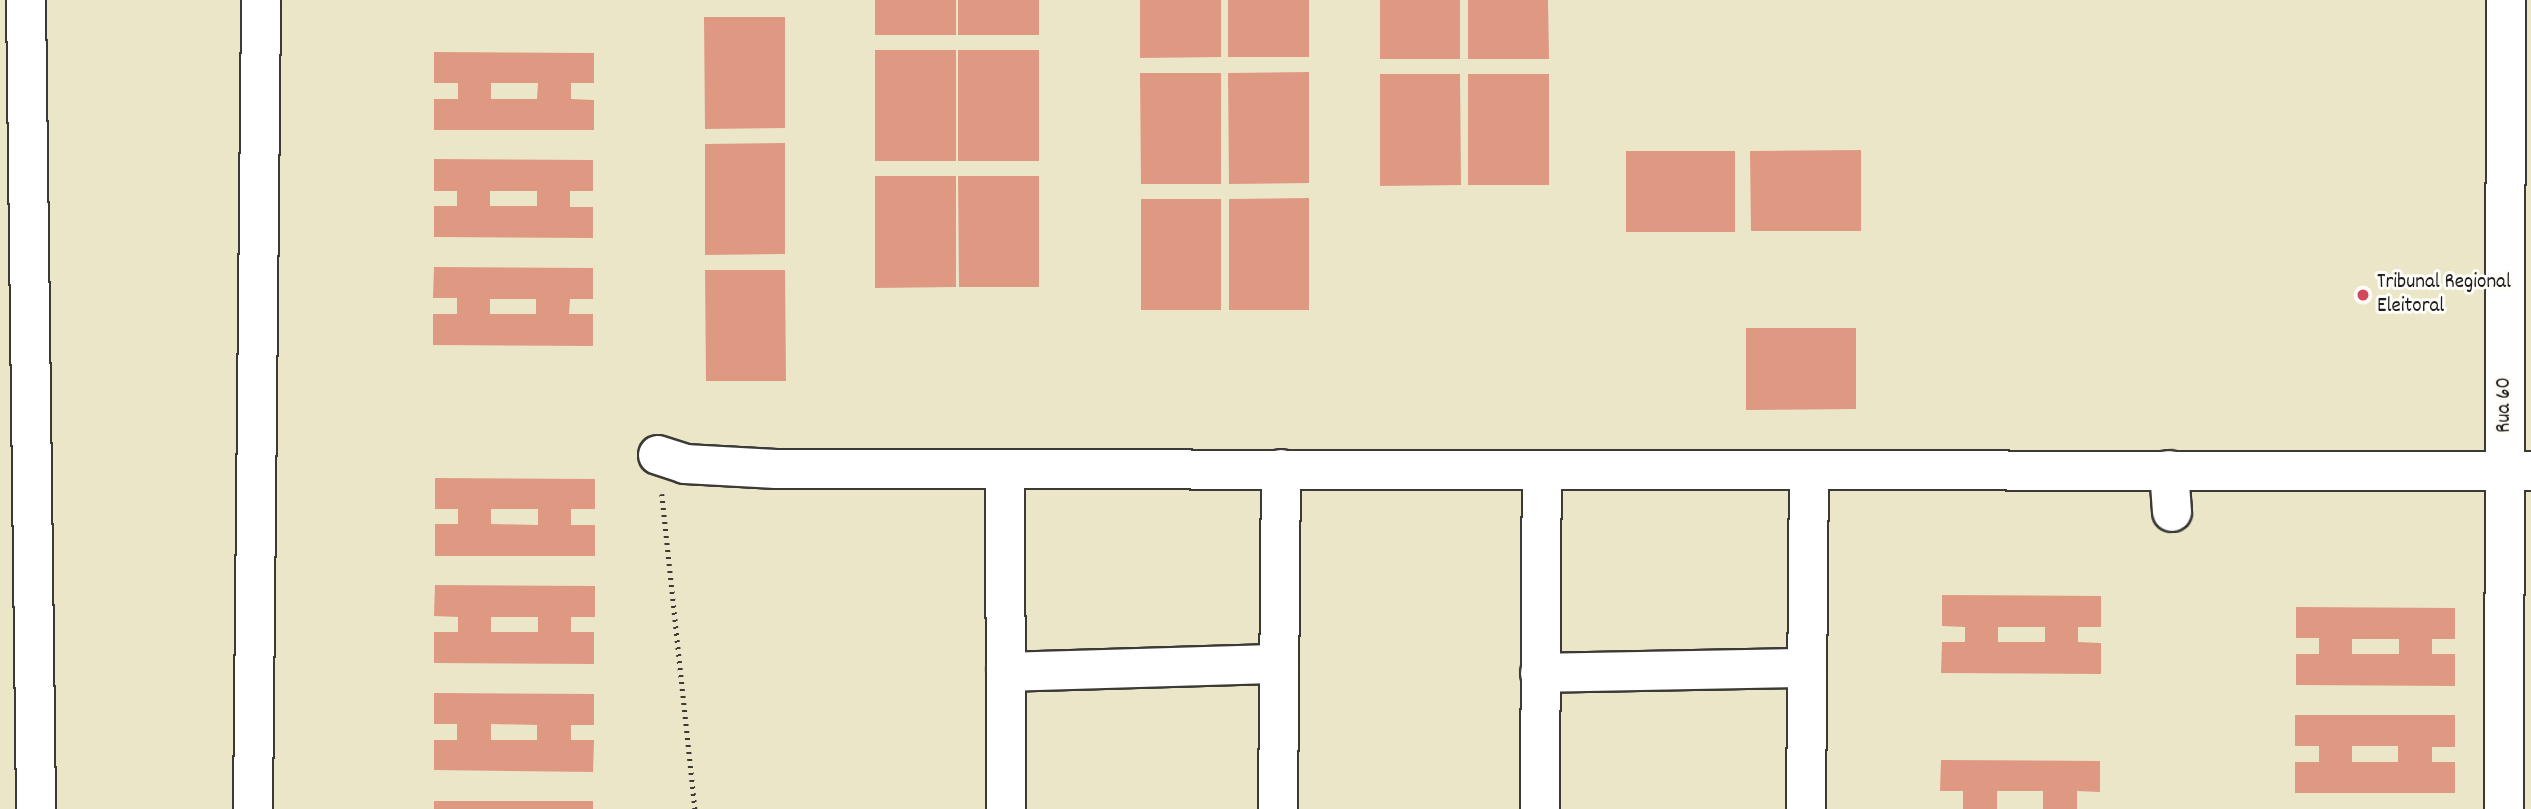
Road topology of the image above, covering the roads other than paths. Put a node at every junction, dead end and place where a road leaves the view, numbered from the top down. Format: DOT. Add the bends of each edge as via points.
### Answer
graph roads {
  1 [pos="26,0"];
  2 [pos="261,0"];
  3 [pos="2506,0"];
  4 [pos="658,455"];
  5 [pos="1005,469"];
  6 [pos="1280,469"];
  7 [pos="1542,470"];
  8 [pos="1809,470"];
  9 [pos="2169,471"];
  10 [pos="2518,471"];
  11 [pos="2172,512"];
  12 [pos="2518,536"];
  13 [pos="1279,664"];
  14 [pos="1807,668"];
  15 [pos="1006,672"];
  16 [pos="1540,673"];
  17 [pos="36,809"];
  18 [pos="253,809"];
  19 [pos="1006,809"];
  20 [pos="1278,809"];
  21 [pos="1540,809"];
  22 [pos="1806,809"];
  23 [pos="2504,809"];
  1 -- 17 [label="street"];
  2 -- 18 [label="street"];
  3 -- 10 [label="street, Rua 60"];
  4 -- 5 [label="street" via="685,464 776,469"];
  5 -- 6 [label="street"];
  5 -- 15 [label="street"];
  6 -- 7 [label="street"];
  6 -- 13 [label="street"];
  7 -- 8 [label="street"];
  7 -- 16 [label="street"];
  8 -- 9 [label="street"];
  8 -- 14 [label="street"];
  9 -- 10 [label="street"];
  9 -- 11 [label="street"];
  10 -- 12 [label="street, Rua 60"];
  12 -- 23 [label="street, Rua 60"];
  13 -- 15 [label="street"];
  13 -- 20 [label="street"];
  14 -- 16 [label="street"];
  14 -- 22 [label="street"];
  15 -- 19 [label="street"];
  16 -- 21 [label="street"];
}
